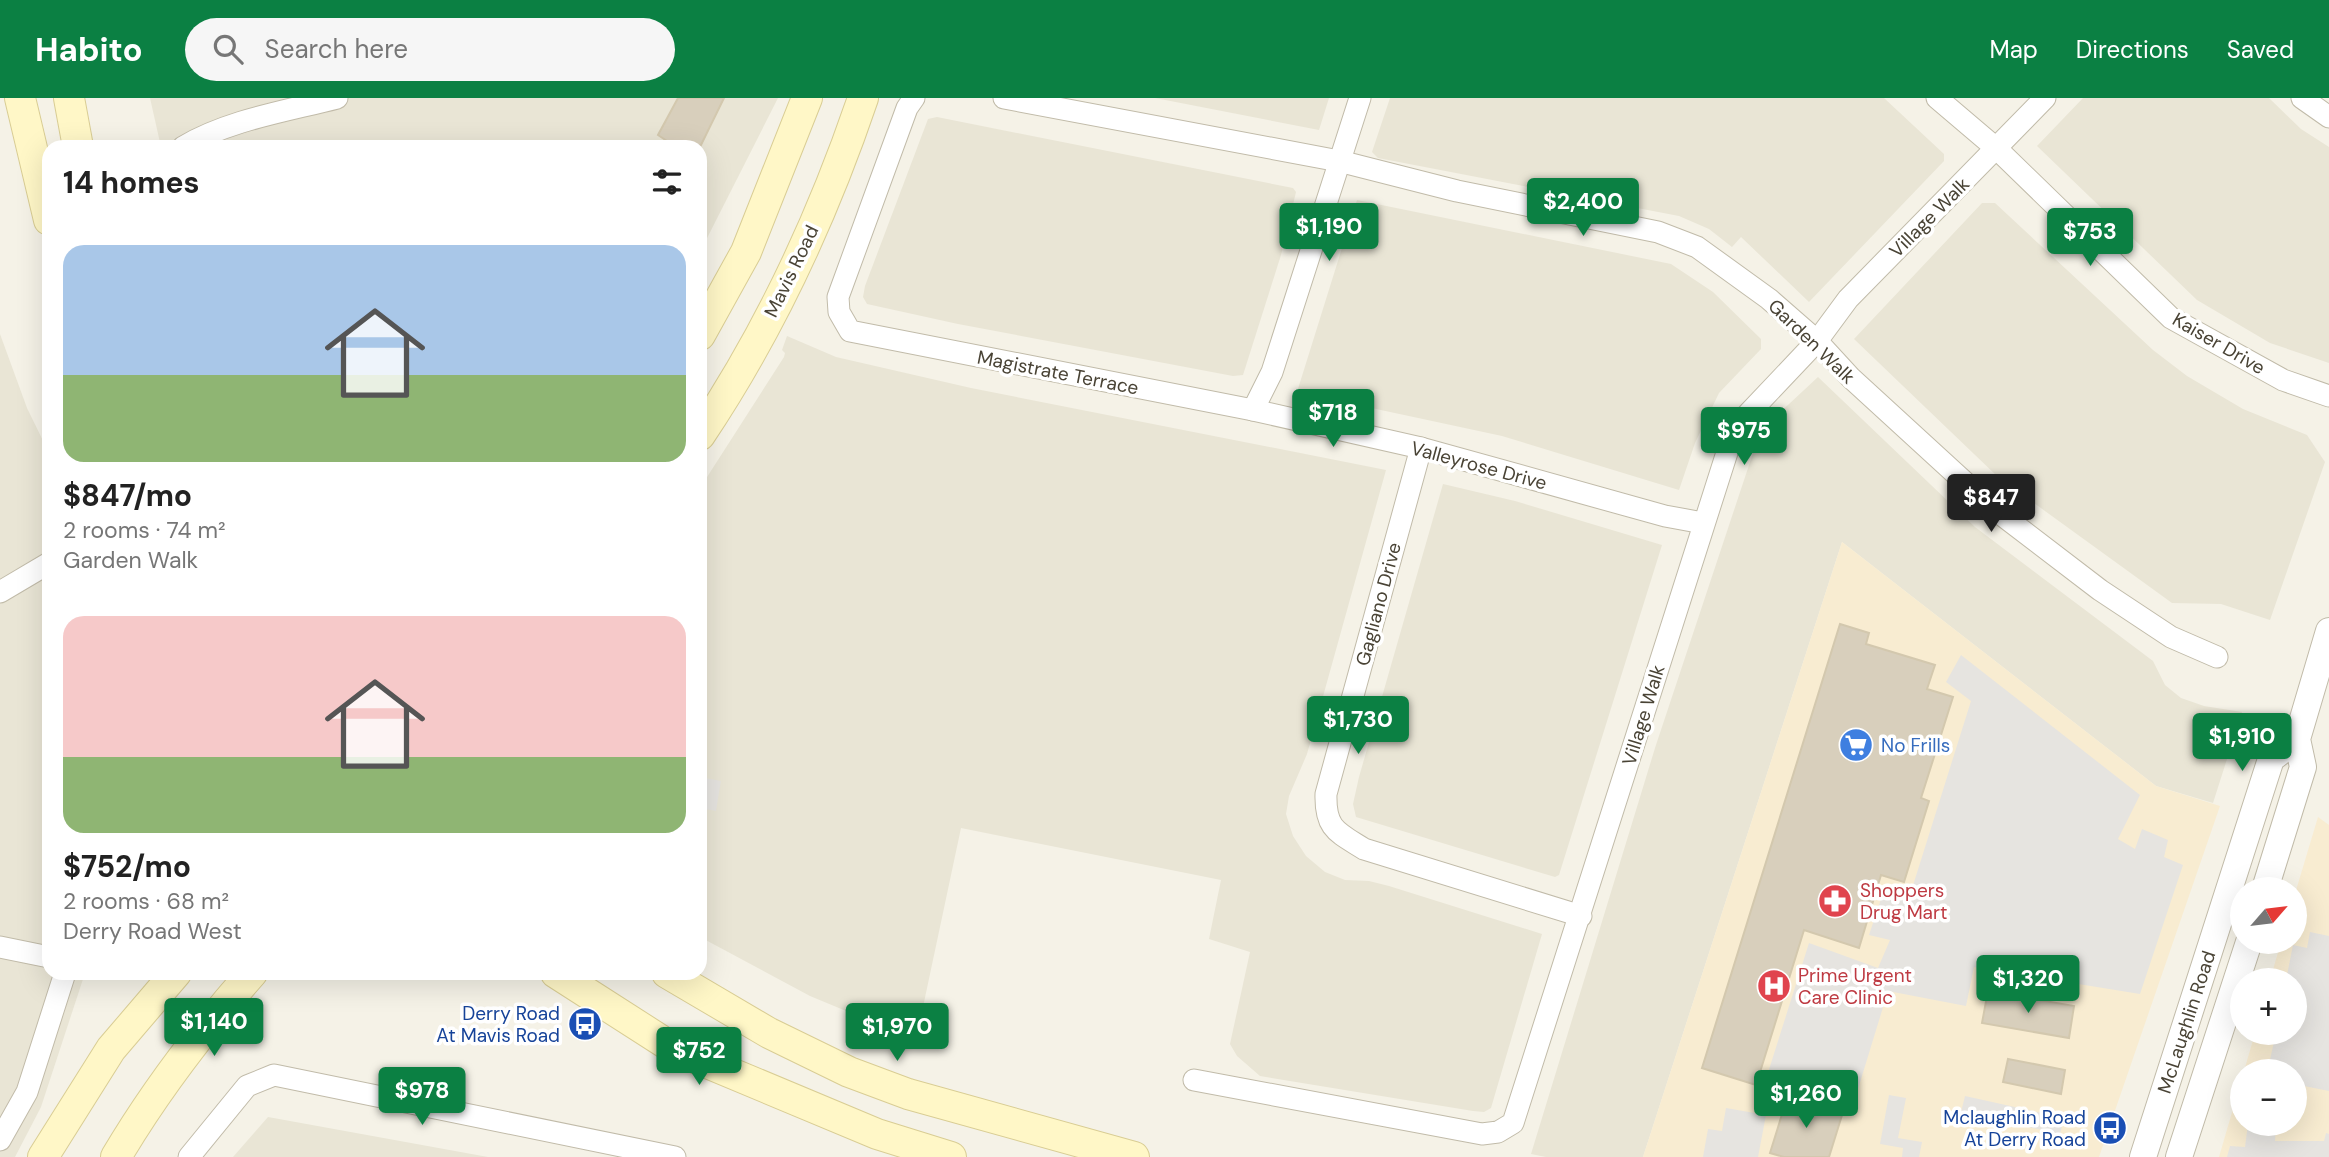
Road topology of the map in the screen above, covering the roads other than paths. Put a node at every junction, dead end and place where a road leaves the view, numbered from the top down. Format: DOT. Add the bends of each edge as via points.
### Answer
graph roads {
  1 [pos="20,98"];
  2 [pos="69,98"];
  3 [pos="337,98"];
  4 [pos="807,98"];
  5 [pos="863,98"];
  6 [pos="914,98"];
  7 [pos="1004,98"];
  8 [pos="1360,98"];
  9 [pos="1937,98"];
  10 [pos="2045,98"];
  11 [pos="2302,98"];
  12 [pos="2329,117"];
  13 [pos="77,140"];
  14 [pos="196,140"];
  15 [pos="1997,149"];
  16 [pos="1339,162"];
  17 [pos="42,191"];
  18 [pos="707,322"];
  19 [pos="1817,341"];
  20 [pos="2329,396"];
  21 [pos="1254,410"];
  22 [pos="707,425"];
  23 [pos="1421,448"];
  24 [pos="1703,523"];
  25 [pos="42,567"];
  26 [pos="0,592"];
  27 [pos="2329,631"];
  28 [pos="2217,657"];
  29 [pos="2297,739"];
  30 [pos="2269,877"];
  31 [pos="1581,916"];
  32 [pos="0,947"];
  33 [pos="2245,954"];
  34 [pos="42,956"];
  35 [pos="63,980"];
  36 [pos="170,980"];
  37 [pos="246,980"];
  38 [pos="567,980"];
  39 [pos="679,980"];
  40 [pos="1194,1080"];
  41 [pos="0,1140"];
  42 [pos="1129,1156"];
  43 [pos="43,1157"];
  44 [pos="116,1157"];
  45 [pos="189,1157"];
  46 [pos="675,1157"];
  47 [pos="951,1157"];
  48 [pos="2143,1157"];
  49 [pos="2179,1157"];
  1 -- 17 [label="main road"];
  2 -- 13 [label="main road"];
  3 -- 14 [label="street"];
  4 -- 18 [label="main road" via="746,252"];
  5 -- 22 [label="main road, Mavis Road" via="786,283 730,391"];
  6 -- 21 [label="street, Magistrate Terrace" via="838,297 839,312 850,331"];
  7 -- 16 [label="street"];
  8 -- 16 [label="street"];
  9 -- 15 [label="street, Kaiser Drive"];
  10 -- 15 [label="street, Village Walk"];
  11 -- 12 [label="street"];
  15 -- 19 [label="street, Village Walk" via="1848,299"];
  15 -- 20 [label="street, Kaiser Drive" via="2171,317 2283,380"];
  16 -- 19 [label="street, Garden Walk" via="1658,232 1697,247"];
  16 -- 21 [label="street" via="1272,372"];
  19 -- 24 [label="street, Village Walk" via="1746,415 1731,440"];
  19 -- 28 [label="street, Garden Walk" via="1851,379 1994,509 2100,590 2171,637"];
  21 -- 23 [label="street, Valleyrose Drive"];
  23 -- 24 [label="street, Valleyrose Drive"];
  23 -- 31 [label="street, Gagliano Drive" via="1326,794 1325,812 1332,829 1364,849"];
  24 -- 31 [label="street, Village Walk"];
  25 -- 26 [label="street"];
  27 -- 29 [label="street"];
  29 -- 30 [label="street" via="2303,768"];
  29 -- 48 [label="street, McLaughlin Road" via="2271,759"];
  31 -- 40 [label="street, Village Walk" via="1513,1122 1498,1132 1469,1132"];
  32 -- 34 [label="street"];
  33 -- 49 [label="street, McLaughlin Road"];
  35 -- 41 [label="street" via="27,1092"];
  36 -- 43 [label="main road" via="111,1049"];
  37 -- 44 [label="main road" via="206,1025"];
  38 -- 47 [label="main road" via="676,1050 877,1134"];
  39 -- 42 [label="main road" via="769,1033 849,1072 920,1097"];
  45 -- 46 [label="street" via="247,1086 274,1075"];
}
